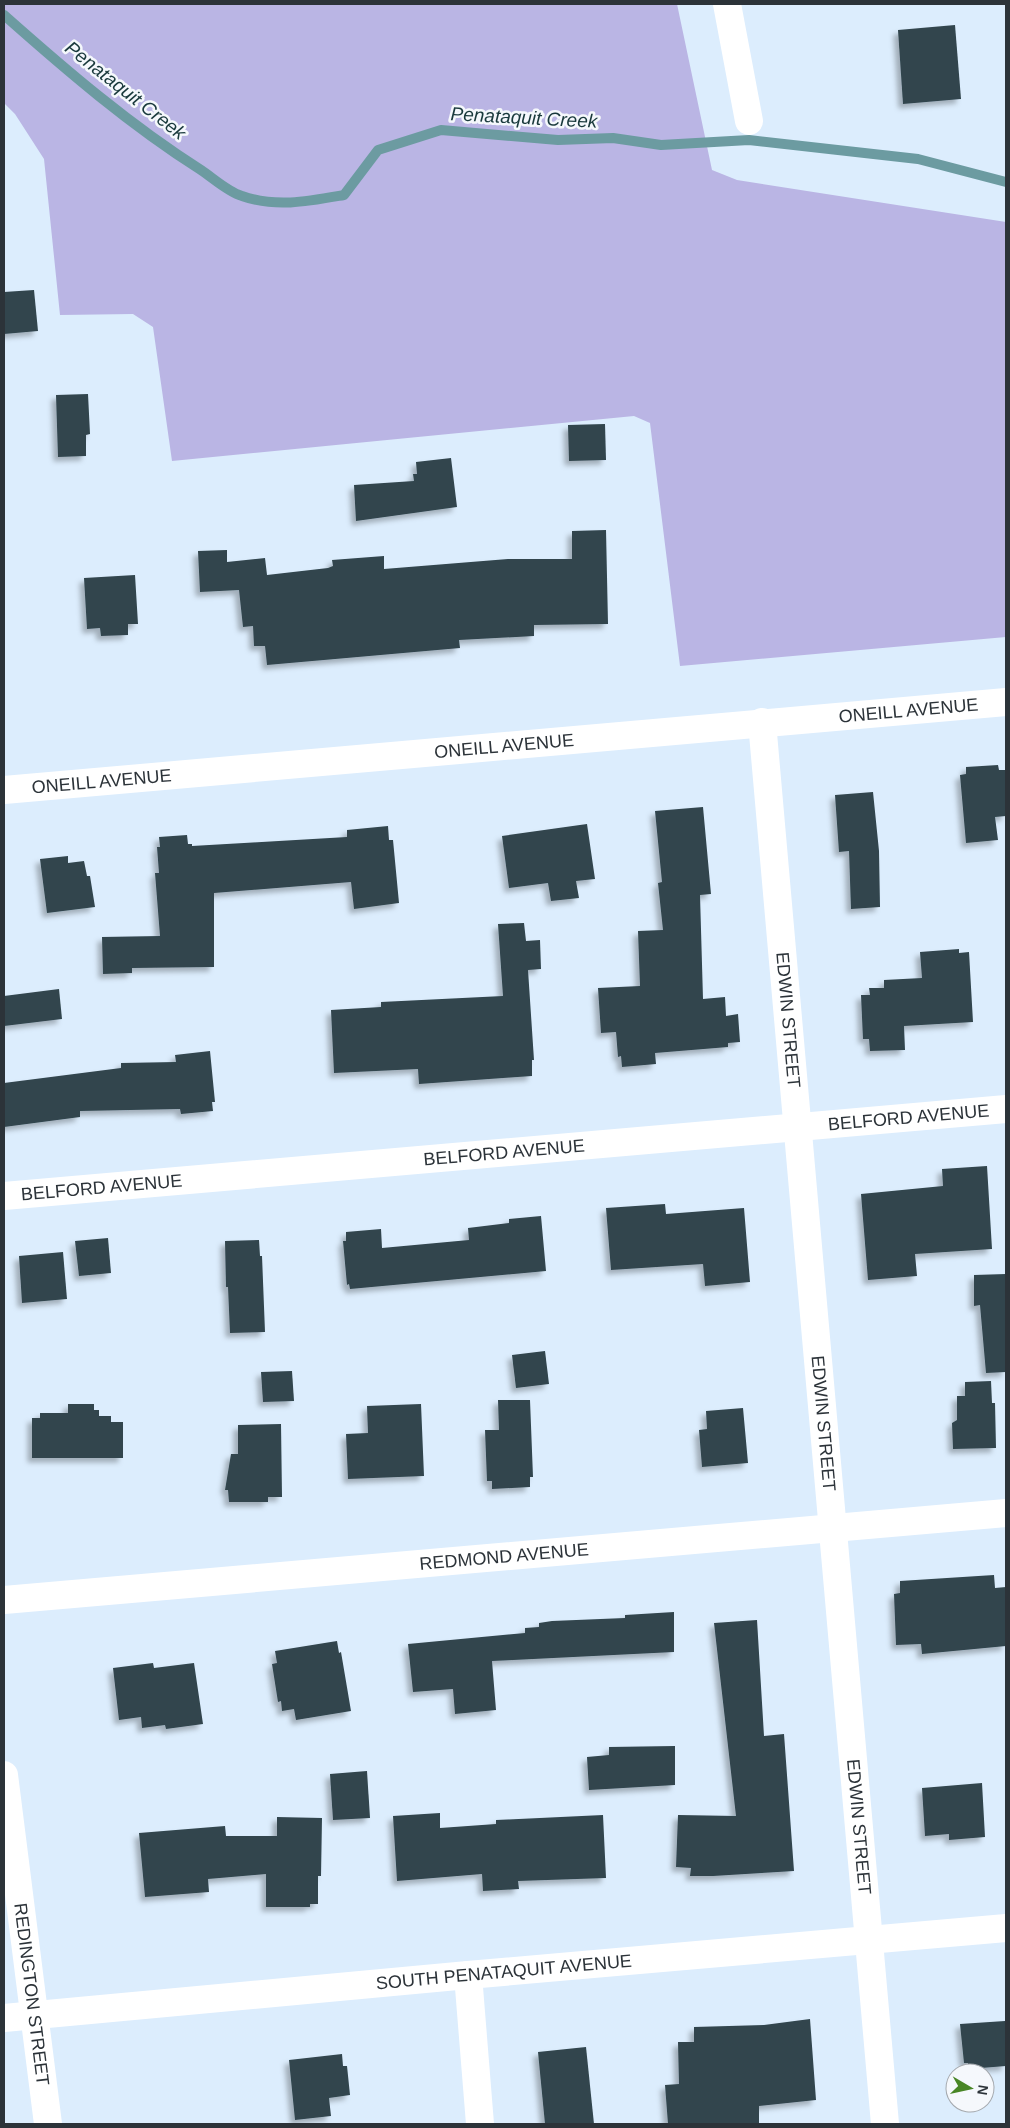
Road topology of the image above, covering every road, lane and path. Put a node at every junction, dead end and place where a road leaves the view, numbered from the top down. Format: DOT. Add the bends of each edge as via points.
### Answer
graph roads {
  1 [pos="727,4"];
  2 [pos="749,121"];
  3 [pos="1006,702"];
  4 [pos="762,722"];
  5 [pos="4,790"];
  6 [pos="1006,1109"];
  7 [pos="799,1127"];
  8 [pos="4,1196"];
  9 [pos="1006,1513"];
  10 [pos="834,1527"];
  11 [pos="4,1600"];
  12 [pos="4,1775"];
  13 [pos="1006,1928"];
  14 [pos="869,1940"];
  15 [pos="468,1975"];
  16 [pos="34,2016"];
  17 [pos="4,2018"];
  18 [pos="48,2124"];
  19 [pos="480,2124"];
  20 [pos="885,2124"];
  1 -- 2 [label="street"];
  3 -- 4 [label="street, ONEILL AVENUE"];
  4 -- 5 [label="street, ONEILL AVENUE"];
  4 -- 7 [label="street, EDWIN STREET"];
  6 -- 7 [label="street, BELFORD AVENUE"];
  7 -- 8 [label="street, BELFORD AVENUE"];
  7 -- 10 [label="street, EDWIN STREET"];
  9 -- 10 [label="street, REDMOND AVENUE"];
  10 -- 11 [label="street, REDMOND AVENUE"];
  10 -- 14 [label="street, EDWIN STREET"];
  12 -- 16 [label="street, REDINGTON STREET"];
  13 -- 14 [label="street, SOUTH PENATAQUIT AVENUE"];
  14 -- 15 [label="street, SOUTH PENATAQUIT AVENUE"];
  14 -- 20 [label="street, EDWIN STREET"];
  15 -- 16 [label="street, SOUTH PENATAQUIT AVENUE"];
  15 -- 19 [label="street"];
  16 -- 17 [label="street, SOUTH PENATAQUIT AVENUE"];
  16 -- 18 [label="street, REDINGTON STREET"];
}
